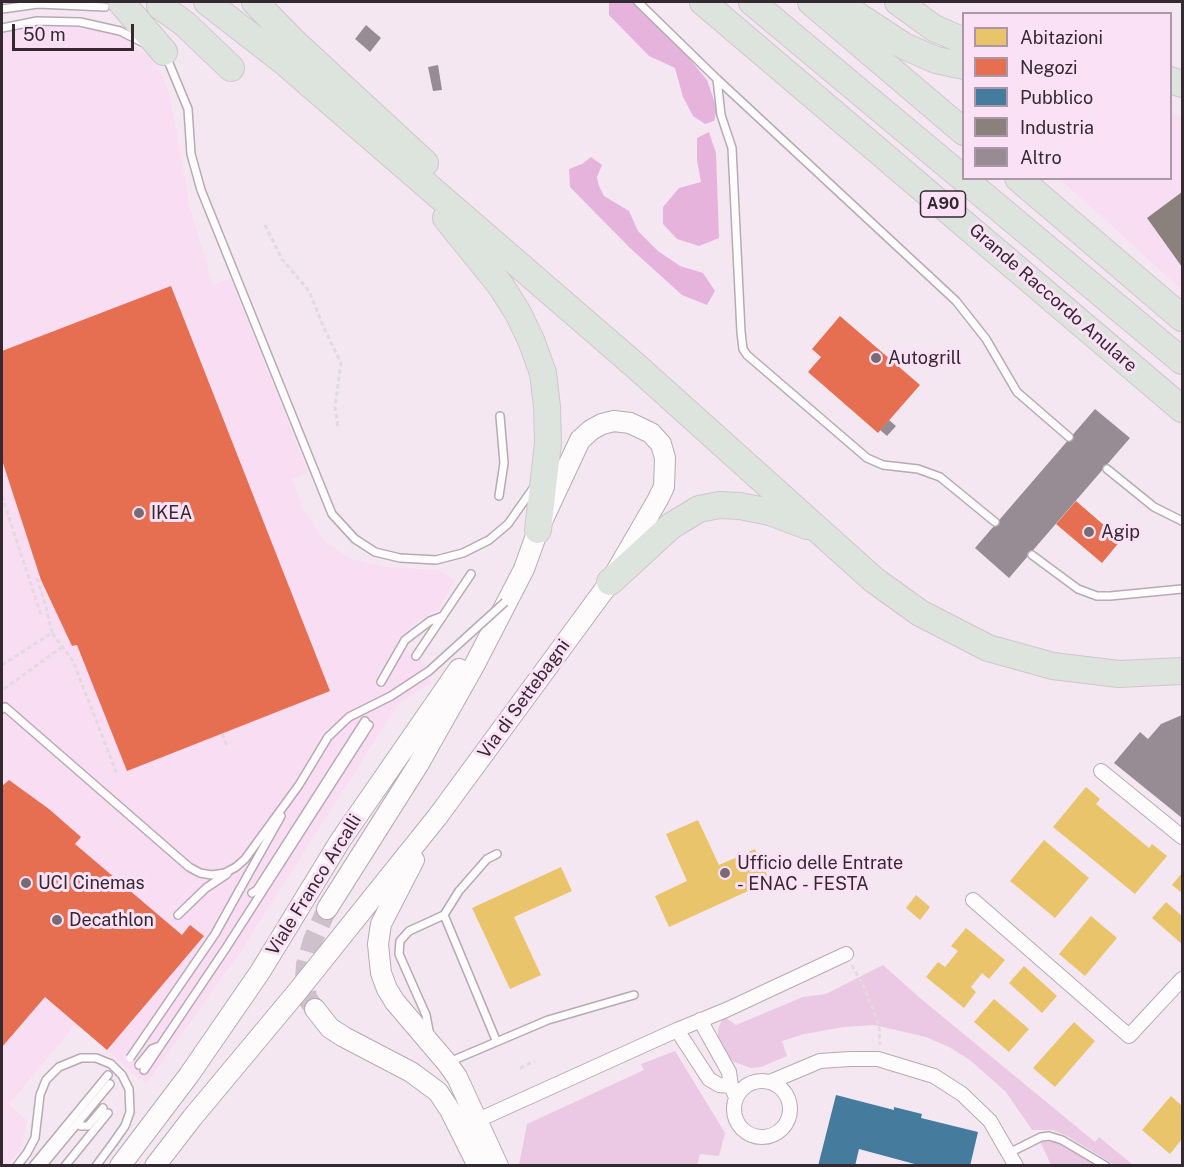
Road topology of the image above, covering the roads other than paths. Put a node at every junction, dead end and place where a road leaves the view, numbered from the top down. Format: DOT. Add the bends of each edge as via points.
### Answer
graph roads {
  1 [pos="207,2"];
  2 [pos="255,2"];
  3 [pos="638,2"];
  4 [pos="703,2"];
  5 [pos="752,2"];
  6 [pos="811,2"];
  7 [pos="837,2"];
  8 [pos="898,2"];
  9 [pos="113,4"];
  10 [pos="160,6"];
  11 [pos="2,9"];
  12 [pos="2,28"];
  13 [pos="962,41"];
  14 [pos="164,52"];
  15 [pos="962,66"];
  16 [pos="231,68"];
  17 [pos="717,79"];
  18 [pos="962,131"];
  19 [pos="406,168"];
  20 [pos="962,177"];
  21 [pos="965,180"];
  22 [pos="1020,180"];
  23 [pos="1182,318"];
  24 [pos="1182,361"];
  25 [pos="637,367"];
  26 [pos="1182,409"];
  27 [pos="500,416"];
  28 [pos="1069,437"];
  29 [pos="1107,469"];
  30 [pos="546,470"];
  31 [pos="499,496"];
  32 [pos="1182,521"];
  33 [pos="995,522"];
  34 [pos="538,530"];
  35 [pos="823,533"];
  36 [pos="1032,555"];
  37 [pos="471,574"];
  38 [pos="610,582"];
  39 [pos="1182,589"];
  40 [pos="505,602"];
  41 [pos="443,615"];
  42 [pos="416,656"];
  43 [pos="1182,666"];
  44 [pos="1182,671"];
  45 [pos="1145,674"];
  46 [pos="381,682"];
  47 [pos="3,708"];
  48 [pos="1101,771"];
  49 [pos="298,786"];
  50 [pos="438,816"];
  51 [pos="1182,837"];
  52 [pos="497,854"];
  53 [pos="236,867"];
  54 [pos="252,893"];
  55 [pos="973,900"];
  56 [pos="327,909"];
  57 [pos="177,915"];
  58 [pos="444,915"];
  59 [pos="846,954"];
  60 [pos="1182,980"];
  61 [pos="634,994"];
  62 [pos="315,1010"];
  63 [pos="700,1020"];
  64 [pos="677,1030"];
  65 [pos="496,1040"];
  66 [pos="432,1044"];
  67 [pos="130,1058"];
  68 [pos="447,1063"];
  69 [pos="141,1068"];
  70 [pos="108,1075"];
  71 [pos="770,1082"];
  72 [pos="110,1084"];
  73 [pos="734,1091"];
  74 [pos="478,1120"];
  75 [pos="81,1126"];
  76 [pos="1009,1153"];
  77 [pos="44,1163"];
  78 [pos="17,1166"];
  79 [pos="33,1166"];
  80 [pos="65,1166"];
  81 [pos="96,1166"];
  82 [pos="120,1166"];
  83 [pos="155,1166"];
  84 [pos="478,1166"];
  85 [pos="498,1166"];
  86 [pos="1016,1166"];
  87 [pos="1106,1166"];
  1 -- 19 [label="highway" via="284,61"];
  2 -- 25 [label="highway"];
  3 -- 17 [label="lane"];
  4 -- 26 [label="highway, Grande Raccordo Anulare / A90"];
  5 -- 20 [label="highway, Grande Raccordo Anulare / A90"];
  6 -- 18 [label="highway"];
  7 -- 15 [label="highway" via="904,46"];
  8 -- 13 [label="highway" via="925,22"];
  9 -- 11 [label="lane" via="38,4"];
  9 -- 14 [label="highway"];
  10 -- 16 [label="highway"];
  12 -- 14 [label="lane" via="50,20 95,24 120,30"];
  14 -- 30 [label="lane" via="188,108 191,154 201,190 332,514 355,539 375,552 436,560 489,540 508,524"];
  17 -- 28 [label="lane" via="956,301 986,339 1017,392"];
  17 -- 33 [label="lane" via="721,115 732,148 743,349 867,458 940,477"];
  19 -- 25 [label="highway"];
  19 -- 30 [label="highway" via="501,286 531,340 543,373 547,407"];
  21 -- 24 [label="highway, Grande Raccordo Anulare / A90"];
  22 -- 23 [label="highway"];
  25 -- 35 [label="highway"];
  27 -- 31 [label="lane" via="504,463"];
  29 -- 32 [label="lane" via="1154,507"];
  30 -- 34 [label="highway"];
  34 -- 38 [label="main road, Via di Settebagni" via="585,434 602,424 618,421 651,433 661,444 665,458 663,486"];
  34 -- 40 [label="main road, Via di Settebagni" via="524,569"];
  35 -- 38 [label="highway" via="755,508 705,507 671,526"];
  35 -- 45 [label="highway" via="896,597 974,642 1053,666"];
  36 -- 39 [label="lane" via="1078,589 1097,596"];
  37 -- 41 [label="lane"];
  38 -- 50 [label="main road, Via di Settebagni"];
  40 -- 49 [label="lane, bridge" via="429,671 337,726"];
  40 -- 56 [label="main road" via="418,765"];
  40 -- 82 [label="main road, Viale Franco Arcalli" via="340,841 260,972"];
  41 -- 42 [label="lane"];
  41 -- 46 [label="lane" via="405,640"];
  43 -- 45 [label="highway"];
  44 -- 45 [label="highway"];
  47 -- 53 [label="lane" via="189,867 213,875"];
  48 -- 51 [label="street"];
  49 -- 53 [label="lane"];
  49 -- 67 [label="lane, bridge" via="215,934"];
  50 -- 66 [label="main road" via="385,914 378,953 384,982 395,1002"];
  50 -- 83 [label="main road"];
  52 -- 58 [label="lane" via="487,859 459,891"];
  53 -- 57 [label="lane"];
  54 -- 69 [label="lane" via="367,723 226,948"];
  55 -- 60 [label="street" via="1129,1036"];
  58 -- 65 [label="lane"];
  58 -- 66 [label="lane" via="409,932 400,941 399,954 426,1015"];
  59 -- 63 [label="street"];
  61 -- 65 [label="lane"];
  62 -- 84 [label="main road" via="330,1028 411,1072 438,1092"];
  63 -- 64 [label="street"];
  63 -- 73 [label="street" via="729,1072"];
  64 -- 73 [label="street" via="709,1079"];
  64 -- 74 [label="street"];
  65 -- 68 [label="lane"];
  66 -- 68 [label="main road"];
  68 -- 74 [label="main road"];
  70 -- 79 [label="lane"];
  71 -- 73 [label="street" via="754,1081"];
  71 -- 73 [label="street" via="784,1090 790,1113 783,1128 770,1136 753,1136 740,1127 734,1112"];
  71 -- 76 [label="street" via="820,1061 878,1059 934,1076 962,1094 990,1121"];
  72 -- 77 [label="lane"];
  74 -- 85 [label="main road"];
  75 -- 80 [label="lane" via="88,1126 105,1111"];
  76 -- 86 [label="street"];
  76 -- 87 [label="lane" via="1048,1136"];
  78 -- 81 [label="lane, bridge" via="35,1138 38,1104 46,1080 59,1067 81,1058 111,1064 129,1089 130,1112 125,1126"];
}
